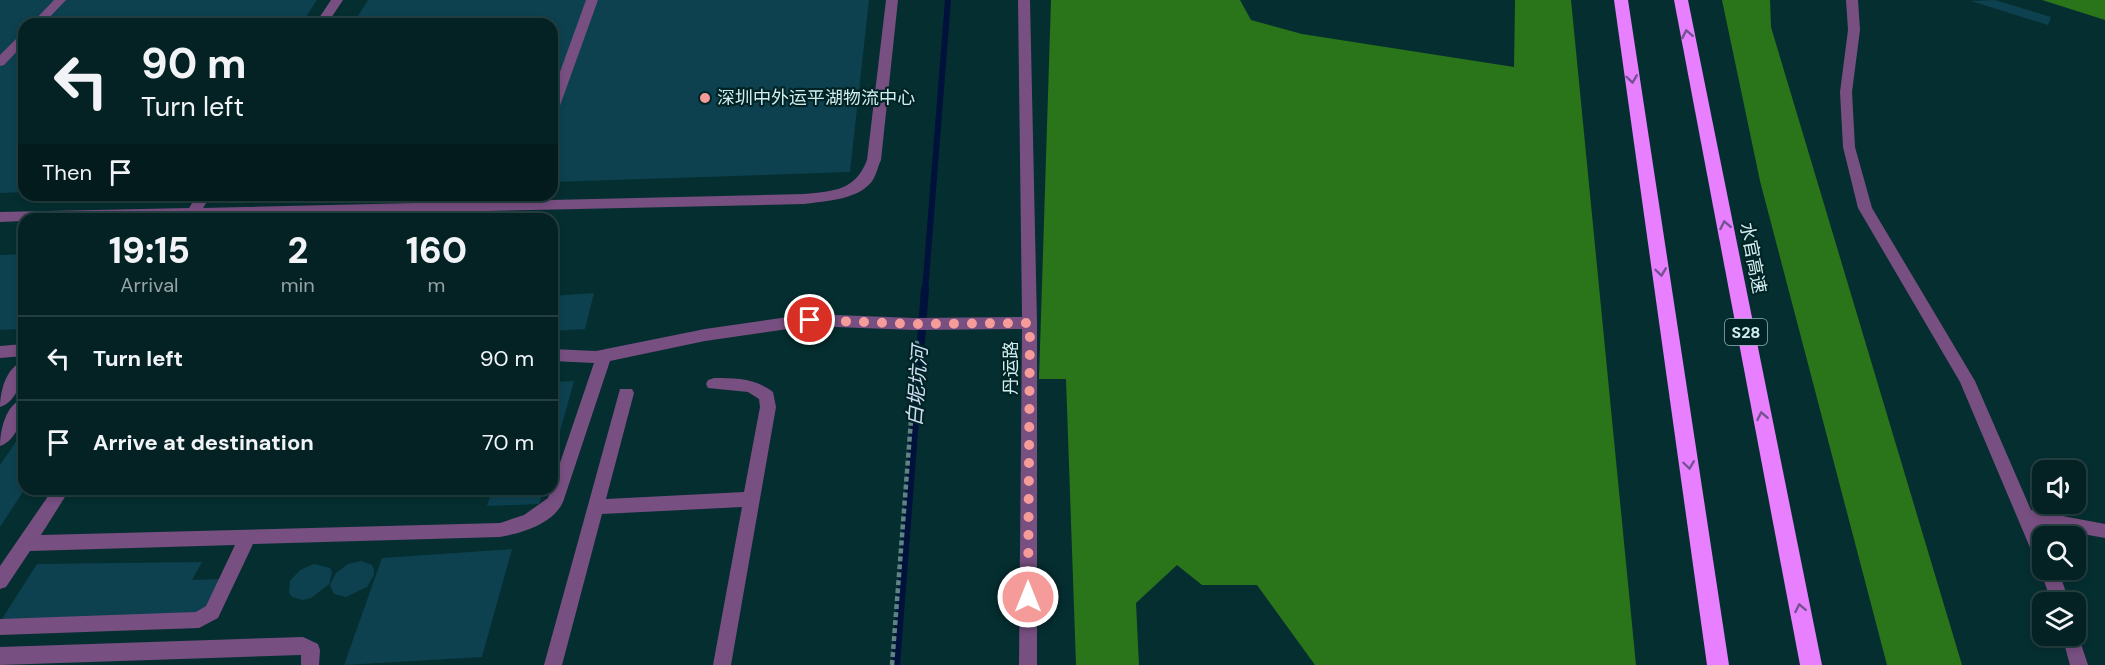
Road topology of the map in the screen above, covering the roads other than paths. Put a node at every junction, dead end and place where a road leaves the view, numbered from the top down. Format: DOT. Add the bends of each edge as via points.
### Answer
graph roads {
  1 [pos="60,0"];
  2 [pos="337,0"];
  3 [pos="592,0"];
  4 [pos="892,0"];
  5 [pos="1024,0"];
  6 [pos="1621,0"];
  7 [pos="1681,0"];
  8 [pos="1852,0"];
  9 [pos="43,18"];
  10 [pos="325,18"];
  11 [pos="18,43"];
  12 [pos="0,62"];
  13 [pos="558,94"];
  14 [pos="200,201"];
  15 [pos="193,212"];
  16 [pos="177,213"];
  17 [pos="0,217"];
  18 [pos="18,217"];
  19 [pos="1030,323"];
  20 [pos="18,350"];
  21 [pos="0,352"];
  22 [pos="558,355"];
  23 [pos="604,356"];
  24 [pos="18,376"];
  25 [pos="714,384"];
  26 [pos="626,393"];
  27 [pos="0,401"];
  28 [pos="18,413"];
  29 [pos="0,439"];
  30 [pos="558,493"];
  31 [pos="58,495"];
  32 [pos="557,495"];
  33 [pos="750,499"];
  34 [pos="595,507"];
  35 [pos="2025,516"];
  36 [pos="2105,531"];
  37 [pos="2032,532"];
  38 [pos="247,539"];
  39 [pos="27,543"];
  40 [pos="0,582"];
  41 [pos="0,627"];
  42 [pos="2074,646"];
  43 [pos="0,656"];
  44 [pos="310,665"];
  45 [pos="553,665"];
  46 [pos="722,665"];
  47 [pos="1028,665"];
  48 [pos="1718,665"];
  49 [pos="1811,665"];
  50 [pos="2079,665"];
  1 -- 9 [label="street"];
  2 -- 10 [label="street"];
  3 -- 13 [label="street"];
  4 -- 15 [label="street" via="874,160 867,178 835,195 804,199"];
  5 -- 19 [label="street, 丹运路"];
  6 -- 48 [label="highway, one-way"];
  49 -- 7 [label="highway, 水官高速 / S28, one-way"];
  8 -- 35 [label="street" via="1854,30 1846,92 1849,147 1865,208 1967,381"];
  11 -- 12 [label="street"];
  14 -- 15 [label="street"];
  15 -- 16 [label="street"];
  17 -- 18 [label="street"];
  19 -- 23 [label="street" via="810,320 705,335"];
  19 -- 47 [label="street, 丹运路"];
  20 -- 21 [label="street"];
  22 -- 23 [label="street"];
  23 -- 30 [label="street"];
  24 -- 27 [label="street"];
  25 -- 33 [label="street" via="748,384 767,396"];
  26 -- 34 [label="street"];
  28 -- 29 [label="street"];
  31 -- 39 [label="street"];
  32 -- 38 [label="street" via="538,517 519,527 500,530"];
  33 -- 34 [label="street"];
  33 -- 46 [label="street"];
  34 -- 45 [label="street"];
  35 -- 36 [label="street"];
  35 -- 37 [label="street"];
  38 -- 39 [label="street"];
  38 -- 41 [label="street" via="212,612 199,620"];
  39 -- 40 [label="street"];
  42 -- 50 [label="street"];
  43 -- 44 [label="street" via="303,646 311,650"];
}
